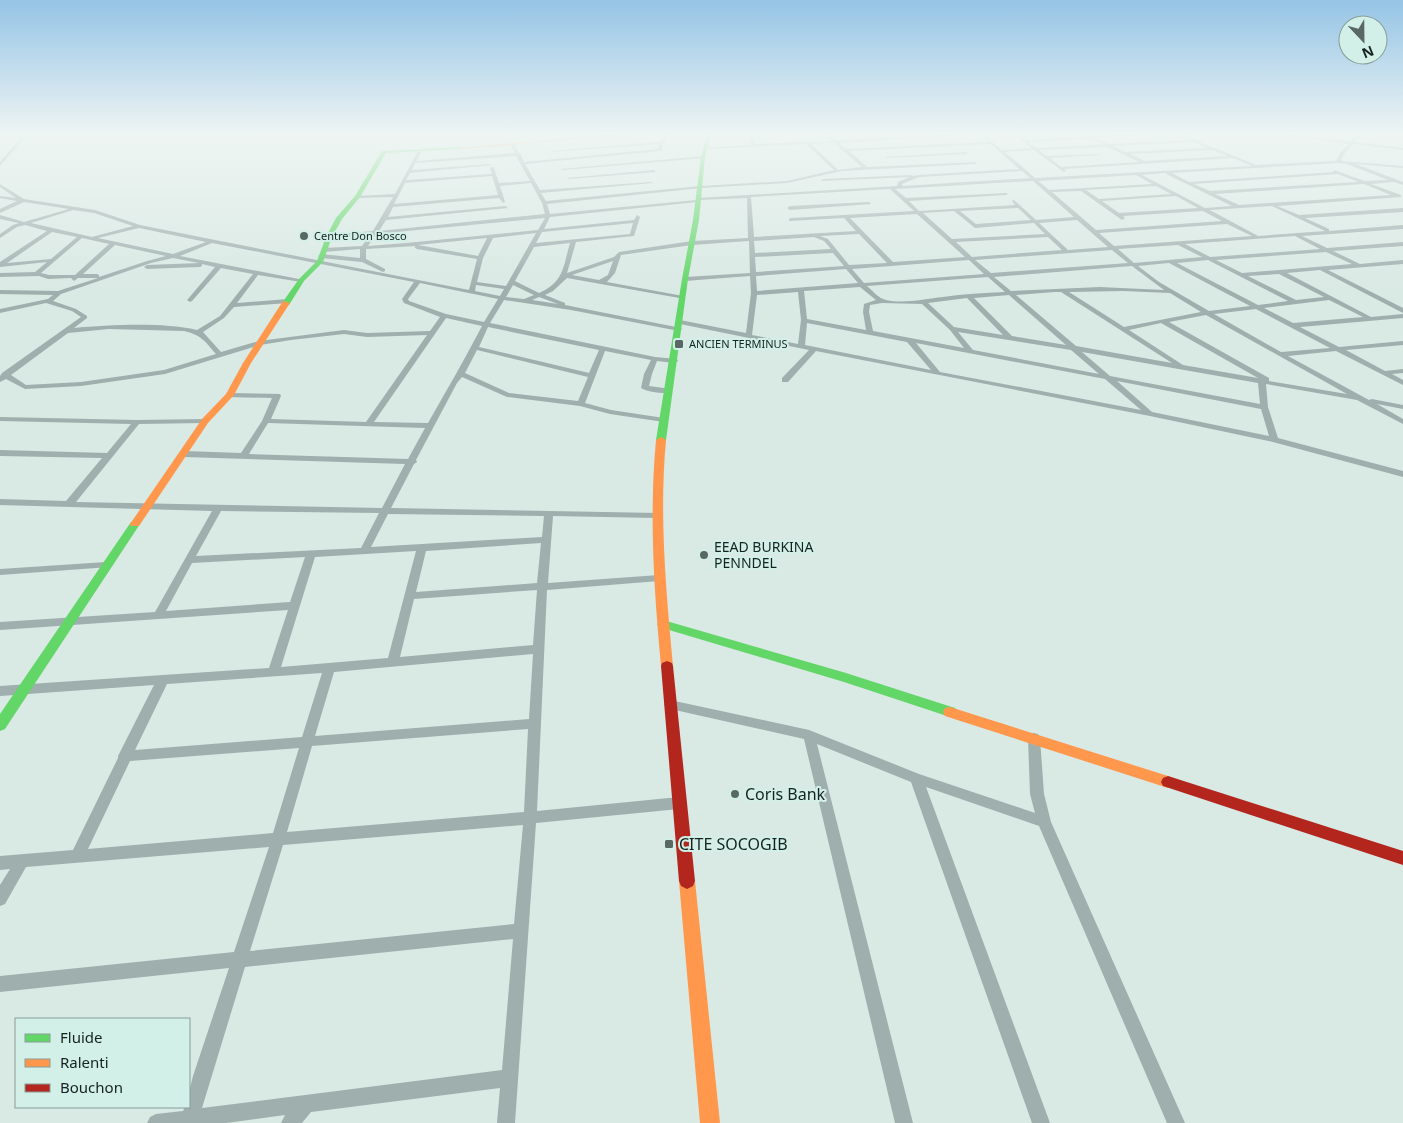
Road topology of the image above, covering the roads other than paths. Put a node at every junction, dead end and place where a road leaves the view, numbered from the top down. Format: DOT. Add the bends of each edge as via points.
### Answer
graph roads {
  1 [pos="2,186"];
  2 [pos="363,186"];
  3 [pos="402,186"];
  4 [pos="498,186"];
  5 [pos="535,186"];
  6 [pos="599,186"];
  7 [pos="650,186"];
  8 [pos="700,186"];
  9 [pos="755,186"];
  10 [pos="898,186"];
  11 [pos="999,186"];
  12 [pos="1043,186"];
  13 [pos="1135,186"];
  14 [pos="1159,186"];
  15 [pos="1195,186"];
  16 [pos="1268,186"];
  17 [pos="1314,186"];
  18 [pos="1375,186"];
  19 [pos="575,188"];
  20 [pos="891,188"];
  21 [pos="1274,189"];
  22 [pos="1083,190"];
  23 [pos="857,191"];
  24 [pos="1048,191"];
  25 [pos="538,192"];
  26 [pos="648,193"];
  27 [pos="1209,193"];
  28 [pos="699,194"];
  29 [pos="1006,194"];
  30 [pos="397,195"];
  31 [pos="788,195"];
  32 [pos="1176,195"];
  33 [pos="501,196"];
  34 [pos="0,197"];
  35 [pos="357,197"];
  36 [pos="750,197"];
  37 [pos="1401,197"];
  38 [pos="23,200"];
  39 [pos="904,200"];
  40 [pos="1100,200"];
  41 [pos="1334,201"];
  42 [pos="1304,202"];
  43 [pos="544,203"];
  44 [pos="1271,205"];
  45 [pos="391,206"];
  46 [pos="1018,206"];
  47 [pos="641,207"];
  48 [pos="1239,207"];
  49 [pos="505,208"];
  50 [pos="790,208"];
  51 [pos="74,209"];
  52 [pos="878,210"];
  53 [pos="955,210"];
  54 [pos="1204,210"];
  55 [pos="1403,210"];
  56 [pos="0,211"];
  57 [pos="920,212"];
  58 [pos="1363,213"];
  59 [pos="884,214"];
  60 [pos="1118,215"];
  61 [pos="548,216"];
  62 [pos="0,217"];
  63 [pos="846,217"];
  64 [pos="1298,217"];
  65 [pos="1078,218"];
  66 [pos="384,219"];
  67 [pos="509,220"];
  68 [pos="791,220"];
  69 [pos="635,221"];
  70 [pos="1033,221"];
  71 [pos="1228,222"];
  72 [pos="25,224"];
  73 [pos="139,226"];
  74 [pos="975,226"];
  75 [pos="1401,228"];
  76 [pos="1137,229"];
  77 [pos="51,230"];
  78 [pos="540,231"];
  79 [pos="862,232"];
  80 [pos="1094,232"];
  81 [pos="1330,232"];
  82 [pos="376,233"];
  83 [pos="1293,233"];
  84 [pos="632,235"];
  85 [pos="1048,235"];
  86 [pos="0,236"];
  87 [pos="82,236"];
  88 [pos="491,236"];
  89 [pos="814,236"];
  90 [pos="1255,236"];
  91 [pos="329,237"];
  92 [pos="793,237"];
  93 [pos="94,238"];
  94 [pos="992,239"];
  95 [pos="751,240"];
  96 [pos="210,241"];
  97 [pos="628,241"];
  98 [pos="952,241"];
  99 [pos="573,242"];
  100 [pos="1177,242"];
  101 [pos="114,243"];
  102 [pos="692,243"];
  103 [pos="406,244"];
  104 [pos="1403,244"];
  105 [pos="533,245"];
  106 [pos="1112,247"];
  107 [pos="363,248"];
  108 [pos="623,248"];
  109 [pos="1065,250"];
  110 [pos="1326,250"];
  111 [pos="833,251"];
  112 [pos="752,255"];
  113 [pos="174,256"];
  114 [pos="322,256"];
  115 [pos="618,256"];
  116 [pos="480,258"];
  117 [pos="970,258"];
  118 [pos="1209,259"];
  119 [pos="50,260"];
  120 [pos="363,260"];
  121 [pos="1171,262"];
  122 [pos="1403,262"];
  123 [pos="892,264"];
  124 [pos="218,265"];
  125 [pos="1132,265"];
  126 [pos="1358,265"];
  127 [pos="847,267"];
  128 [pos="1321,268"];
  129 [pos="124,271"];
  130 [pos="1279,272"];
  131 [pos="257,273"];
  132 [pos="38,274"];
  133 [pos="752,274"];
  134 [pos="0,275"];
  135 [pos="390,275"];
  136 [pos="1240,275"];
  137 [pos="76,276"];
  138 [pos="108,276"];
  139 [pos="565,276"];
  140 [pos="988,276"];
  141 [pos="685,279"];
  142 [pos="302,280"];
  143 [pos="418,281"];
  144 [pos="512,282"];
  145 [pos="602,282"];
  146 [pos="474,283"];
  147 [pos="862,285"];
  148 [pos="507,288"];
  149 [pos="1062,290"];
  150 [pos="472,291"];
  151 [pos="801,291"];
  152 [pos="0,292"];
  153 [pos="61,292"];
  154 [pos="1169,292"];
  155 [pos="754,293"];
  156 [pos="1010,293"];
  157 [pos="542,295"];
  158 [pos="969,297"];
  159 [pos="501,298"];
  160 [pos="683,298"];
  161 [pos="1331,298"];
  162 [pos="190,300"];
  163 [pos="48,301"];
  164 [pos="288,301"];
  165 [pos="524,301"];
  166 [pos="882,301"];
  167 [pos="1293,301"];
  168 [pos="925,302"];
  169 [pos="231,305"];
  170 [pos="1253,306"];
  171 [pos="571,308"];
  172 [pos="1403,311"];
  173 [pos="0,312"];
  174 [pos="1205,313"];
  175 [pos="444,316"];
  176 [pos="1403,316"];
  177 [pos="1370,319"];
  178 [pos="804,320"];
  179 [pos="1162,321"];
  180 [pos="487,323"];
  181 [pos="679,325"];
  182 [pos="1293,325"];
  183 [pos="952,329"];
  184 [pos="1122,329"];
  185 [pos="69,331"];
  186 [pos="198,332"];
  187 [pos="431,333"];
  188 [pos="870,333"];
  189 [pos="749,335"];
  190 [pos="1009,337"];
  191 [pos="910,341"];
  192 [pos="259,343"];
  193 [pos="1403,343"];
  194 [pos="801,346"];
  195 [pos="476,348"];
  196 [pos="603,348"];
  197 [pos="1074,348"];
  198 [pos="814,349"];
  199 [pos="1340,349"];
  200 [pos="971,352"];
  201 [pos="1280,354"];
  202 [pos="220,355"];
  203 [pos="655,359"];
  204 [pos="674,361"];
  205 [pos="1185,368"];
  206 [pos="1403,371"];
  207 [pos="1384,373"];
  208 [pos="461,374"];
  209 [pos="938,374"];
  210 [pos="592,376"];
  211 [pos="3,377"];
  212 [pos="1109,378"];
  213 [pos="785,380"];
  214 [pos="1262,382"];
  215 [pos="1273,384"];
  216 [pos="1403,384"];
  217 [pos="668,390"];
  218 [pos="230,395"];
  219 [pos="1365,400"];
  220 [pos="581,404"];
  221 [pos="1264,407"];
  222 [pos="1403,407"];
  223 [pos="1150,414"];
  224 [pos="0,419"];
  225 [pos="664,420"];
  226 [pos="205,421"];
  227 [pos="266,421"];
  228 [pos="137,422"];
  229 [pos="1403,422"];
  230 [pos="368,425"];
  231 [pos="431,426"];
  232 [pos="1274,440"];
  233 [pos="0,453"];
  234 [pos="184,454"];
  235 [pos="109,456"];
  236 [pos="243,457"];
  237 [pos="413,462"];
  238 [pos="1403,474"];
  239 [pos="0,502"];
  240 [pos="70,503"];
  241 [pos="148,507"];
  242 [pos="218,508"];
  243 [pos="384,511"];
  244 [pos="549,513"];
  245 [pos="656,515"];
  246 [pos="545,540"];
  247 [pos="421,549"];
  248 [pos="365,550"];
  249 [pos="311,554"];
  250 [pos="190,560"];
  251 [pos="106,565"];
  252 [pos="0,572"];
  253 [pos="659,578"];
  254 [pos="542,586"];
  255 [pos="409,596"];
  256 [pos="293,606"];
  257 [pos="158,615"];
  258 [pos="70,621"];
  259 [pos="663,624"];
  260 [pos="0,626"];
  261 [pos="539,649"];
  262 [pos="393,662"];
  263 [pos="329,668"];
  264 [pos="274,670"];
  265 [pos="163,679"];
  266 [pos="25,689"];
  267 [pos="0,691"];
  268 [pos="670,705"];
  269 [pos="534,724"];
  270 [pos="0,725"];
  271 [pos="809,735"];
  272 [pos="1034,738"];
  273 [pos="306,743"];
  274 [pos="124,756"];
  275 [pos="916,778"];
  276 [pos="679,803"];
  277 [pos="530,818"];
  278 [pos="1044,822"];
  279 [pos="278,838"];
  280 [pos="77,856"];
  281 [pos="1403,858"];
  282 [pos="22,861"];
  283 [pos="0,863"];
  284 [pos="0,899"];
  285 [pos="520,931"];
  286 [pos="239,958"];
  287 [pos="0,984"];
  288 [pos="508,1078"];
  289 [pos="306,1104"];
  290 [pos="190,1119"];
  291 [pos="156,1123"];
  292 [pos="290,1123"];
  293 [pos="506,1123"];
  294 [pos="710,1123"];
  295 [pos="904,1123"];
  296 [pos="1041,1123"];
  297 [pos="1176,1123"];
  1 -- 38 [label="street"];
  2 -- 35 [label="street"];
  3 -- 30 [label="street"];
  4 -- 33 [label="street"];
  5 -- 25 [label="street"];
  6 -- 19 [label="street"];
  7 -- 26 [label="street"];
  8 -- 28 [label="street"];
  9 -- 28 [label="street"];
  10 -- 20 [label="street"];
  11 -- 29 [label="street"];
  12 -- 24 [label="street"];
  13 -- 22 [label="street"];
  14 -- 32 [label="street"];
  15 -- 27 [label="street"];
  16 -- 21 [label="street"];
  17 -- 21 [label="street"];
  18 -- 37 [label="street"];
  19 -- 25 [label="street"];
  20 -- 23 [label="street"];
  20 -- 39 [label="street"];
  21 -- 27 [label="street"];
  21 -- 42 [label="street"];
  22 -- 24 [label="street"];
  22 -- 40 [label="street"];
  23 -- 31 [label="street"];
  23 -- 50 [label="street" via="871,204"];
  24 -- 65 [label="street"];
  25 -- 43 [label="street"];
  26 -- 28 [label="street"];
  26 -- 43 [label="street"];
  27 -- 48 [label="street"];
  28 -- 36 [label="street"];
  28 -- 47 [label="street"];
  28 -- 102 [label="street"];
  29 -- 39 [label="street"];
  29 -- 46 [label="street"];
  30 -- 35 [label="street"];
  30 -- 45 [label="street"];
  31 -- 36 [label="street"];
  31 -- 50 [label="street"];
  32 -- 40 [label="street"];
  32 -- 54 [label="street"];
  33 -- 45 [label="street"];
  33 -- 49 [label="street"];
  34 -- 38 [label="street"];
  35 -- 91 [label="street"];
  36 -- 95 [label="street"];
  37 -- 41 [label="street"];
  38 -- 51 [label="street"];
  38 -- 56 [label="street"];
  39 -- 57 [label="street"];
  40 -- 60 [label="street"];
  41 -- 42 [label="street"];
  41 -- 58 [label="street"];
  42 -- 44 [label="street"];
  43 -- 61 [label="street"];
  44 -- 48 [label="street"];
  44 -- 64 [label="street"];
  45 -- 66 [label="street"];
  46 -- 53 [label="street"];
  46 -- 70 [label="street"];
  47 -- 61 [label="street"];
  47 -- 69 [label="street"];
  48 -- 54 [label="street"];
  49 -- 66 [label="street"];
  49 -- 67 [label="street"];
  50 -- 68 [label="street"];
  51 -- 72 [label="street"];
  51 -- 73 [label="street"];
  52 -- 59 [label="street"];
  53 -- 57 [label="street"];
  53 -- 74 [label="street"];
  54 -- 60 [label="street"];
  54 -- 71 [label="street"];
  55 -- 58 [label="street"];
  57 -- 59 [label="street"];
  57 -- 98 [label="street"];
  58 -- 64 [label="street"];
  58 -- 75 [label="street"];
  59 -- 63 [label="street"];
  60 -- 76 [label="street"];
  61 -- 67 [label="street"];
  61 -- 78 [label="street"];
  62 -- 72 [label="street"];
  63 -- 68 [label="street"];
  63 -- 79 [label="street"];
  64 -- 81 [label="street"];
  65 -- 70 [label="street"];
  65 -- 80 [label="street"];
  66 -- 82 [label="street"];
  67 -- 82 [label="street"];
  68 -- 92 [label="street"];
  69 -- 78 [label="street"];
  69 -- 84 [label="street"];
  70 -- 74 [label="street"];
  70 -- 85 [label="street"];
  71 -- 76 [label="street"];
  71 -- 90 [label="street"];
  72 -- 77 [label="street"];
  72 -- 86 [label="street" via="15,226"];
  73 -- 93 [label="street"];
  73 -- 96 [label="street"];
  74 -- 94 [label="street"];
  75 -- 81 [label="street"];
  76 -- 80 [label="street"];
  77 -- 87 [label="street"];
  77 -- 119 [label="street" via="0,265"];
  78 -- 88 [label="street"];
  78 -- 105 [label="street"];
  79 -- 89 [label="street"];
  79 -- 123 [label="street"];
  80 -- 106 [label="street"];
  81 -- 83 [label="street"];
  82 -- 91 [label="street"];
  82 -- 107 [label="street"];
  83 -- 90 [label="street"];
  83 -- 110 [label="street"];
  84 -- 97 [label="street"];
  84 -- 99 [label="street"];
  85 -- 94 [label="street"];
  85 -- 109 [label="street"];
  87 -- 93 [label="street"];
  87 -- 119 [label="street"];
  88 -- 103 [label="street"];
  88 -- 116 [label="street"];
  89 -- 92 [label="street"];
  89 -- 111 [label="street" via="826,240"];
  90 -- 100 [label="street"];
  91 -- 114 [label="street"];
  92 -- 95 [label="street"];
  93 -- 101 [label="street"];
  94 -- 98 [label="street"];
  95 -- 102 [label="street"];
  95 -- 112 [label="street"];
  96 -- 113 [label="street"];
  96 -- 114 [label="street"];
  98 -- 117 [label="street"];
  99 -- 105 [label="street"];
  99 -- 139 [label="street"];
  100 -- 106 [label="street"];
  100 -- 118 [label="street"];
  101 -- 113 [label="street"];
  101 -- 137 [label="street"];
  102 -- 115 [label="street"];
  102 -- 141 [label="street"];
  103 -- 107 [label="street"];
  103 -- 116 [label="street"];
  104 -- 110 [label="street"];
  105 -- 144 [label="street"];
  106 -- 109 [label="street"];
  106 -- 125 [label="street"];
  107 -- 114 [label="street"];
  107 -- 120 [label="street"];
  108 -- 115 [label="street"];
  109 -- 117 [label="street"];
  110 -- 118 [label="street"];
  110 -- 126 [label="street"];
  111 -- 112 [label="street"];
  111 -- 127 [label="street"];
  112 -- 133 [label="street"];
  113 -- 124 [label="street"];
  113 -- 129 [label="street"];
  114 -- 120 [label="street"];
  114 -- 135 [label="street"];
  114 -- 142 [label="street"];
  115 -- 139 [label="street"];
  115 -- 145 [label="street" via="613,273"];
  116 -- 146 [label="street"];
  117 -- 123 [label="street"];
  117 -- 140 [label="street"];
  118 -- 121 [label="street"];
  118 -- 136 [label="street"];
  119 -- 132 [label="street"];
  120 -- 135 [label="street"];
  121 -- 125 [label="street"];
  121 -- 170 [label="street"];
  122 -- 126 [label="street"];
  123 -- 127 [label="street"];
  124 -- 129 [label="street" via="150,266"];
  124 -- 131 [label="street"];
  124 -- 162 [label="street"];
  125 -- 140 [label="street"];
  125 -- 154 [label="street"];
  126 -- 128 [label="street"];
  127 -- 133 [label="street"];
  127 -- 147 [label="street"];
  128 -- 130 [label="street"];
  128 -- 172 [label="street"];
  129 -- 138 [label="street"];
  130 -- 136 [label="street"];
  130 -- 161 [label="street"];
  131 -- 142 [label="street"];
  131 -- 169 [label="street"];
  132 -- 134 [label="street"];
  132 -- 137 [label="street"];
  133 -- 141 [label="street"];
  133 -- 155 [label="street"];
  135 -- 143 [label="street"];
  136 -- 167 [label="street"];
  137 -- 138 [label="street"];
  137 -- 153 [label="street"];
  138 -- 153 [label="street"];
  139 -- 145 [label="street"];
  139 -- 157 [label="street"];
  140 -- 147 [label="street"];
  140 -- 156 [label="street"];
  141 -- 160 [label="street"];
  142 -- 164 [label="street"];
  143 -- 150 [label="street"];
  143 -- 175 [label="street" via="406,302"];
  144 -- 148 [label="street"];
  144 -- 157 [label="street"];
  145 -- 160 [label="street"];
  146 -- 148 [label="street"];
  146 -- 150 [label="street"];
  147 -- 151 [label="street"];
  147 -- 166 [label="street"];
  148 -- 159 [label="street"];
  149 -- 154 [label="street"];
  149 -- 156 [label="street"];
  149 -- 184 [label="street"];
  150 -- 159 [label="street"];
  151 -- 155 [label="street"];
  151 -- 178 [label="street"];
  152 -- 153 [label="street"];
  153 -- 163 [label="street"];
  154 -- 174 [label="street"];
  155 -- 189 [label="street"];
  156 -- 158 [label="street"];
  156 -- 197 [label="street"];
  157 -- 165 [label="street"];
  157 -- 171 [label="street"];
  158 -- 168 [label="street"];
  158 -- 190 [label="street"];
  159 -- 165 [label="street"];
  159 -- 180 [label="street"];
  160 -- 181 [label="street"];
  161 -- 167 [label="street"];
  161 -- 177 [label="street"];
  163 -- 173 [label="street"];
  163 -- 185 [label="street" via="86,316"];
  164 -- 169 [label="street"];
  164 -- 192 [label="street"];
  165 -- 171 [label="street"];
  166 -- 168 [label="street"];
  166 -- 188 [label="street" via="867,304"];
  167 -- 170 [label="street"];
  168 -- 183 [label="street"];
  169 -- 186 [label="street" via="222,317"];
  170 -- 174 [label="street"];
  170 -- 182 [label="street"];
  171 -- 181 [label="street"];
  174 -- 179 [label="street"];
  174 -- 201 [label="street"];
  175 -- 180 [label="street"];
  175 -- 187 [label="street"];
  176 -- 177 [label="street"];
  177 -- 182 [label="street"];
  178 -- 188 [label="street"];
  178 -- 194 [label="street"];
  179 -- 184 [label="street"];
  179 -- 215 [label="street"];
  180 -- 195 [label="street"];
  180 -- 196 [label="street"];
  181 -- 189 [label="street"];
  181 -- 204 [label="street"];
  182 -- 199 [label="street"];
  183 -- 190 [label="street"];
  183 -- 200 [label="street"];
  184 -- 205 [label="street"];
  185 -- 186 [label="street" via="109,327 177,328"];
  185 -- 211 [label="street"];
  186 -- 202 [label="street"];
  187 -- 192 [label="street" via="367,335 344,332"];
  187 -- 230 [label="street"];
  188 -- 191 [label="street"];
  189 -- 194 [label="street"];
  190 -- 197 [label="street"];
  191 -- 200 [label="street"];
  191 -- 209 [label="street"];
  192 -- 202 [label="street"];
  192 -- 218 [label="street"];
  193 -- 199 [label="street"];
  194 -- 198 [label="street"];
  195 -- 208 [label="street"];
  195 -- 210 [label="street"];
  196 -- 203 [label="street"];
  196 -- 210 [label="street"];
  197 -- 205 [label="street"];
  197 -- 212 [label="street"];
  198 -- 209 [label="street"];
  198 -- 213 [label="street"];
  199 -- 201 [label="street"];
  199 -- 207 [label="street"];
  200 -- 212 [label="street"];
  201 -- 219 [label="street"];
  202 -- 211 [label="street" via="165,372 81,384 25,387"];
  203 -- 204 [label="street"];
  203 -- 217 [label="street" via="645,388"];
  204 -- 217 [label="street"];
  205 -- 214 [label="street"];
  206 -- 207 [label="street"];
  207 -- 216 [label="street"];
  208 -- 220 [label="street" via="506,396"];
  208 -- 231 [label="street"];
  209 -- 223 [label="street"];
  210 -- 220 [label="street"];
  212 -- 221 [label="street"];
  212 -- 223 [label="street"];
  214 -- 215 [label="street"];
  214 -- 221 [label="street"];
  215 -- 219 [label="street"];
  217 -- 225 [label="street"];
  218 -- 226 [label="street"];
  218 -- 227 [label="street" via="277,396"];
  219 -- 222 [label="street"];
  219 -- 229 [label="street"];
  220 -- 225 [label="street"];
  221 -- 232 [label="street"];
  223 -- 232 [label="street"];
  224 -- 228 [label="street"];
  225 -- 245 [label="street" via="656,484"];
  226 -- 228 [label="street"];
  226 -- 234 [label="street"];
  227 -- 230 [label="street"];
  227 -- 236 [label="street"];
  228 -- 235 [label="street"];
  230 -- 231 [label="street"];
  231 -- 237 [label="street"];
  232 -- 238 [label="street"];
  233 -- 235 [label="street"];
  234 -- 236 [label="street"];
  234 -- 241 [label="street"];
  235 -- 240 [label="street"];
  236 -- 237 [label="street"];
  237 -- 243 [label="street"];
  239 -- 240 [label="street"];
  240 -- 241 [label="street"];
  241 -- 242 [label="street"];
  241 -- 251 [label="street"];
  242 -- 243 [label="street"];
  242 -- 250 [label="street"];
  243 -- 244 [label="street"];
  243 -- 248 [label="street"];
  244 -- 245 [label="street"];
  244 -- 246 [label="street"];
  245 -- 253 [label="street"];
  246 -- 247 [label="street"];
  246 -- 254 [label="street"];
  247 -- 248 [label="street"];
  247 -- 255 [label="street"];
  248 -- 249 [label="street"];
  249 -- 250 [label="street"];
  249 -- 256 [label="street"];
  250 -- 257 [label="street"];
  251 -- 252 [label="street"];
  251 -- 258 [label="street"];
  253 -- 254 [label="street"];
  253 -- 259 [label="street"];
  254 -- 255 [label="street"];
  254 -- 261 [label="street"];
  255 -- 262 [label="street"];
  256 -- 257 [label="street"];
  256 -- 264 [label="street"];
  257 -- 258 [label="street"];
  258 -- 260 [label="street"];
  258 -- 266 [label="street"];
  259 -- 268 [label="street"];
  259 -- 272 [label="street"];
  261 -- 262 [label="street"];
  261 -- 269 [label="street"];
  262 -- 263 [label="street"];
  263 -- 264 [label="street"];
  263 -- 273 [label="street"];
  264 -- 265 [label="street"];
  265 -- 266 [label="street"];
  265 -- 274 [label="street"];
  266 -- 267 [label="street"];
  266 -- 270 [label="street"];
  268 -- 271 [label="street"];
  268 -- 276 [label="street"];
  269 -- 273 [label="street"];
  269 -- 277 [label="street"];
  271 -- 275 [label="street"];
  271 -- 295 [label="street"];
  272 -- 278 [label="street" via="1037,794"];
  272 -- 281 [label="street"];
  273 -- 274 [label="street"];
  273 -- 279 [label="street"];
  274 -- 280 [label="street"];
  275 -- 278 [label="street"];
  275 -- 296 [label="street"];
  276 -- 277 [label="street"];
  276 -- 294 [label="street"];
  277 -- 279 [label="street"];
  277 -- 285 [label="street"];
  278 -- 297 [label="street"];
  279 -- 280 [label="street"];
  279 -- 286 [label="street"];
  280 -- 282 [label="street"];
  282 -- 283 [label="street"];
  282 -- 284 [label="street"];
  285 -- 286 [label="street"];
  285 -- 288 [label="street"];
  286 -- 287 [label="street"];
  286 -- 290 [label="street"];
  288 -- 289 [label="street"];
  288 -- 293 [label="street"];
  289 -- 290 [label="street"];
  289 -- 292 [label="street"];
  290 -- 291 [label="street"];
}
